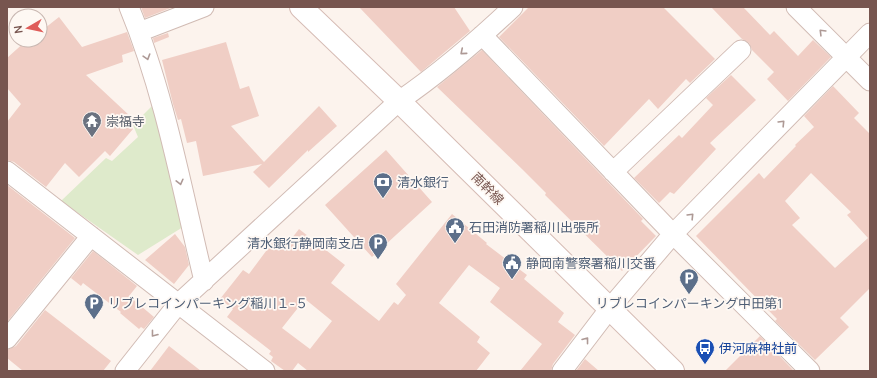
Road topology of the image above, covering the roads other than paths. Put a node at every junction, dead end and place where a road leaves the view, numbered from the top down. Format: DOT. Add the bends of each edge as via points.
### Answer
graph roads {
  1 [pos="129,7"];
  2 [pos="204,7"];
  3 [pos="301,7"];
  4 [pos="513,7"];
  5 [pos="796,7"];
  6 [pos="139,32"];
  7 [pos="870,33"];
  8 [pos="482,36"];
  9 [pos="741,50"];
  10 [pos="847,58"];
  11 [pos="870,81"];
  12 [pos="399,101"];
  13 [pos="7,171"];
  14 [pos="613,172"];
  15 [pos="673,234"];
  16 [pos="91,236"];
  17 [pos="204,281"];
  18 [pos="178,304"];
  19 [pos="610,308"];
  20 [pos="7,339"];
  21 [pos="125,371"];
  22 [pos="265,371"];
  23 [pos="562,371"];
  24 [pos="673,371"];
  25 [pos="810,371"];
  1 -- 6 [label="street"];
  2 -- 6 [label="street"];
  3 -- 12 [label="main road, 南幹線"];
  4 -- 8 [label="street"];
  10 -- 5 [label="street, one-way"];
  6 -- 17 [label="street, one-way" via="160,100"];
  7 -- 10 [label="street"];
  8 -- 12 [label="street, one-way"];
  8 -- 14 [label="street"];
  9 -- 14 [label="street"];
  10 -- 11 [label="street"];
  15 -- 10 [label="street, one-way"];
  12 -- 17 [label="street"];
  12 -- 19 [label="main road, 南幹線"];
  13 -- 16 [label="street"];
  14 -- 15 [label="street"];
  15 -- 19 [label="street"];
  15 -- 25 [label="street"];
  16 -- 18 [label="street"];
  16 -- 20 [label="street"];
  17 -- 18 [label="street"];
  18 -- 21 [label="street, one-way"];
  18 -- 22 [label="street"];
  23 -- 19 [label="street, one-way"];
  19 -- 24 [label="main road, 南幹線"];
}
